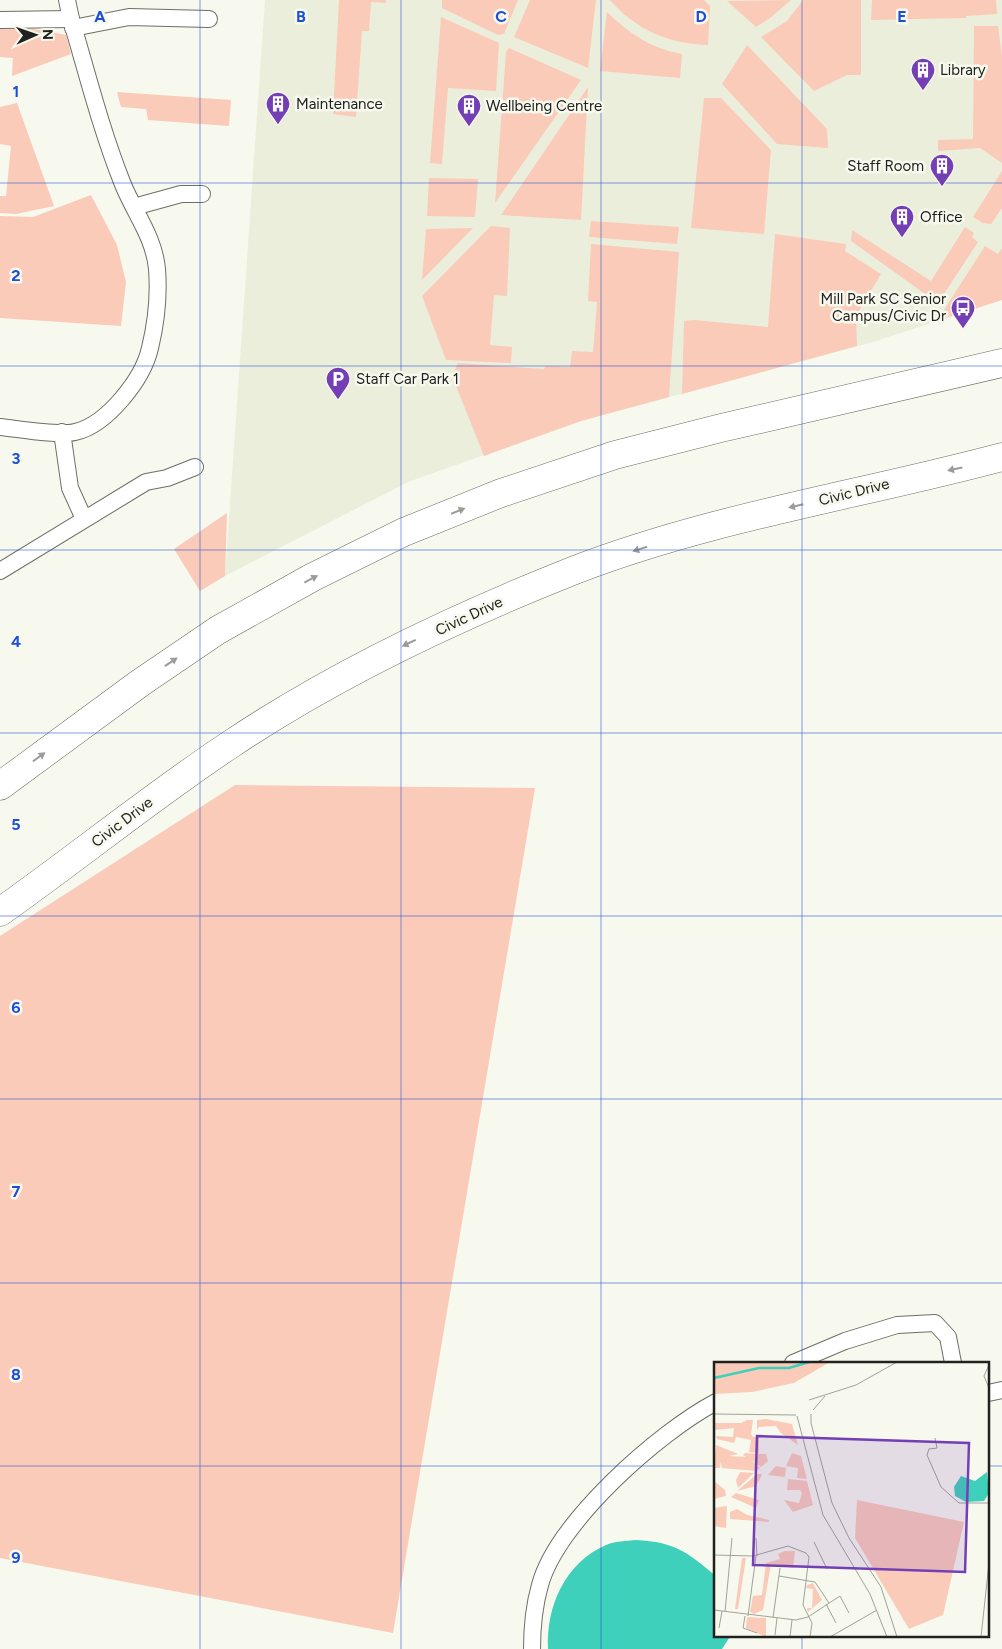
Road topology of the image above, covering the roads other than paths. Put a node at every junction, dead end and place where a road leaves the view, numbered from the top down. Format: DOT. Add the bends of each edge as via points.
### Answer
graph roads {
  1 [pos="67,0"];
  2 [pos="209,19"];
  3 [pos="0,20"];
  4 [pos="72,24"];
  5 [pos="202,194"];
  6 [pos="134,207"];
  7 [pos="1002,363"];
  8 [pos="0,427"];
  9 [pos="62,432"];
  10 [pos="1002,457"];
  11 [pos="195,466"];
  12 [pos="84,519"];
  13 [pos="0,571"];
  14 [pos="0,786"];
  15 [pos="0,912"];
  16 [pos="795,1362"];
  17 [pos="953,1362"];
  18 [pos="714,1403"];
  19 [pos="532,1649"];
  1 -- 4 [label="lane"];
  2 -- 4 [label="lane" via="129,16"];
  3 -- 4 [label="lane"];
  4 -- 6 [label="lane" via="122,182"];
  5 -- 6 [label="lane" via="181,194"];
  6 -- 9 [label="lane" via="153,244 157,269 150,349 139,376 110,413 83,430"];
  14 -- 7 [label="main road, one-way" via="140,682 218,630 313,577 404,532 501,493 615,455"];
  8 -- 9 [label="lane"];
  9 -- 12 [label="lane" via="70,488"];
  10 -- 15 [label="main road, Civic Drive, one-way" via="724,522 577,570 500,601 381,656 292,705 164,790"];
  11 -- 12 [label="lane" via="168,478 146,482"];
  12 -- 13 [label="lane"];
  16 -- 17 [label="lane" via="845,1341 897,1325 935,1323 948,1336"];
  18 -- 19 [label="lane" via="654,1443 601,1492 557,1548 540,1584 532,1624"];
}
